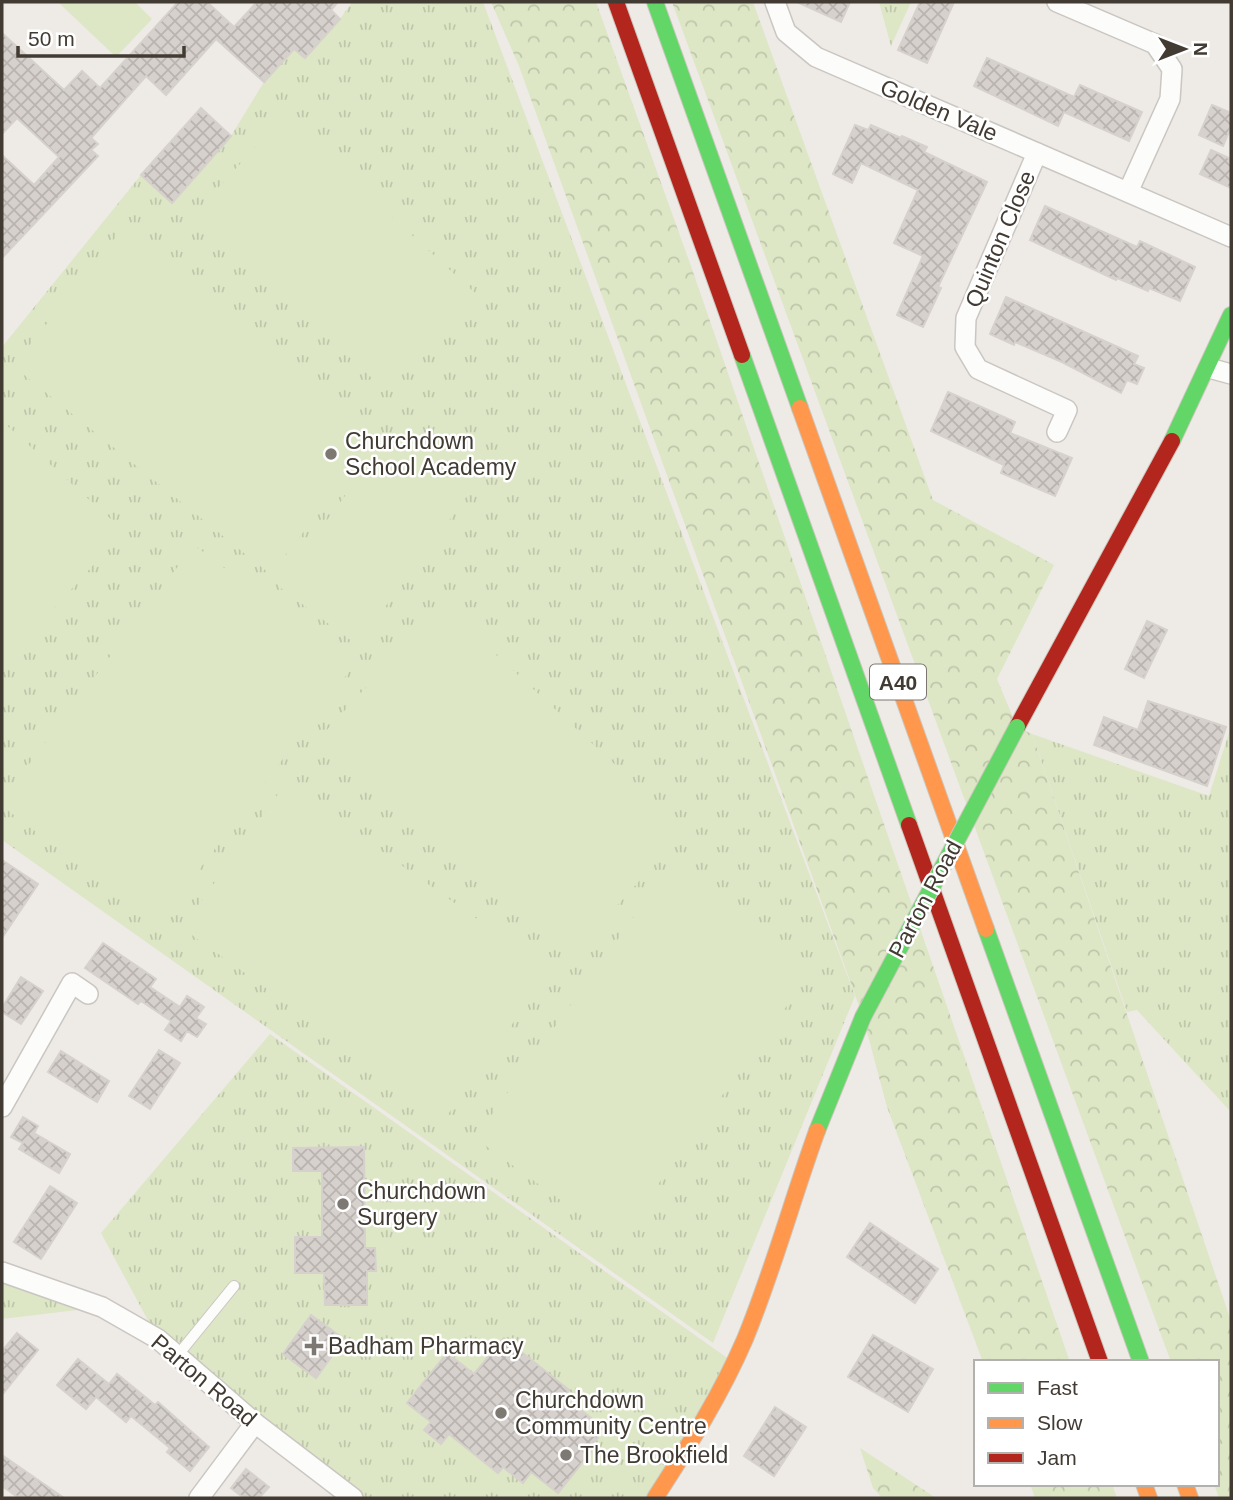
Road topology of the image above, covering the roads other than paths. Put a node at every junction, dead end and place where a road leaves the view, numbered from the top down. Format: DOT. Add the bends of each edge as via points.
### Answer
graph roads {
  1 [pos="616,2"];
  2 [pos="654,2"];
  3 [pos="775,2"];
  4 [pos="1058,2"];
  5 [pos="1037,153"];
  6 [pos="1128,192"];
  7 [pos="1231,237"];
  8 [pos="1231,315"];
  9 [pos="1209,368"];
  10 [pos="1231,374"];
  11 [pos="1057,432"];
  12 [pos="88,994"];
  13 [pos="2,1107"];
  14 [pos="2,1272"];
  15 [pos="234,1286"];
  16 [pos="177,1356"];
  17 [pos="1099,1360"];
  18 [pos="1140,1360"];
  19 [pos="255,1423"];
  20 [pos="199,1498"];
  21 [pos="353,1498"];
  22 [pos="655,1498"];
  1 -- 17 [label="main road, A40"];
  2 -- 18 [label="main road, A40"];
  3 -- 5 [label="street, Golden Vale" via="786,32 816,57"];
  4 -- 6 [label="street" via="1155,44 1172,69 1170,99"];
  5 -- 6 [label="street, Golden Vale"];
  5 -- 11 [label="street, Quinton Close" via="966,318 965,347 978,369 1067,410"];
  6 -- 7 [label="street, Golden Vale"];
  8 -- 9 [label="main road, Parton Road"];
  9 -- 10 [label="street"];
  9 -- 22 [label="main road, Parton Road, bridge" via="863,1017 823,1114 743,1343 689,1446"];
  12 -- 13 [label="street" via="72,983"];
  14 -- 16 [label="street, Parton Road" via="102,1307 158,1339"];
  15 -- 16 [label="lane"];
  16 -- 19 [label="street, Parton Road"];
  19 -- 20 [label="street"];
  19 -- 21 [label="street, Parton Road"];
}
